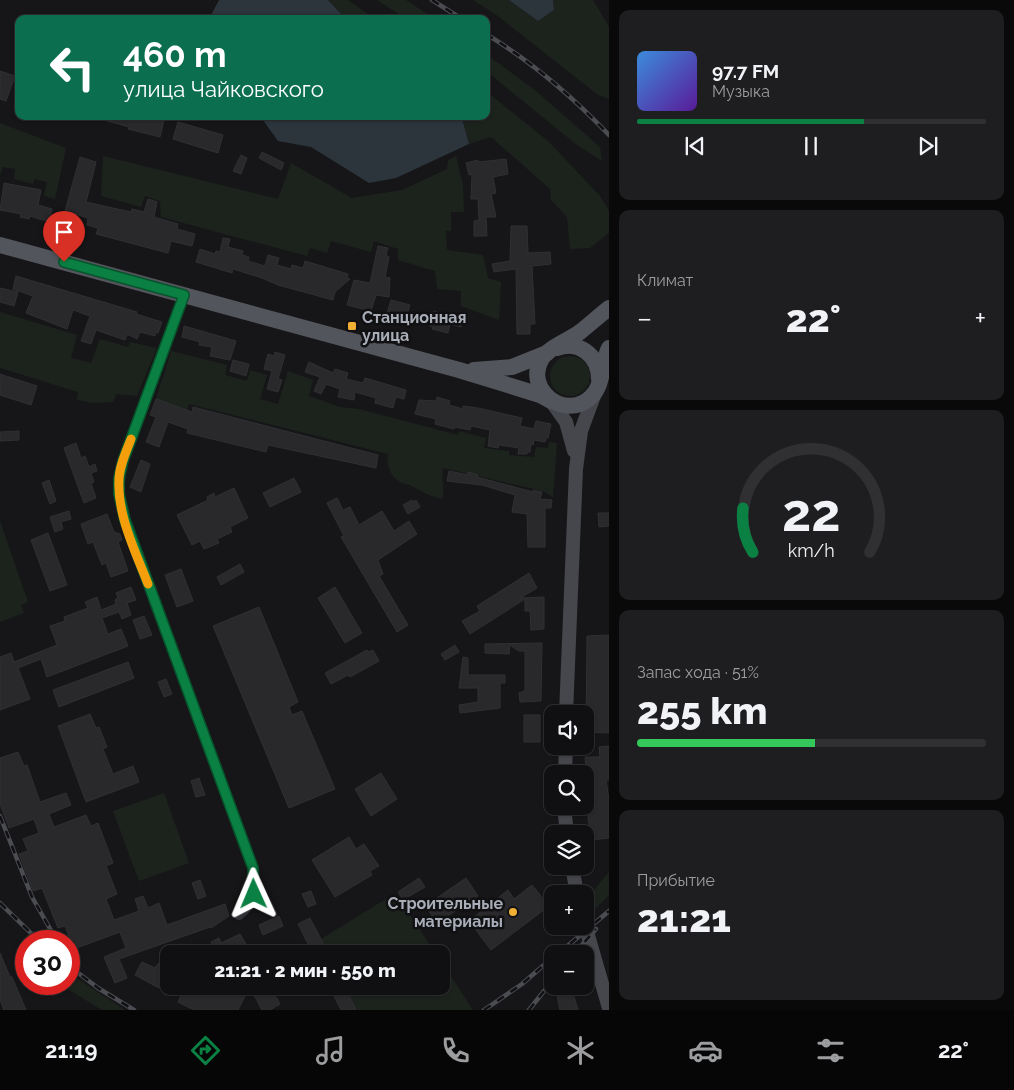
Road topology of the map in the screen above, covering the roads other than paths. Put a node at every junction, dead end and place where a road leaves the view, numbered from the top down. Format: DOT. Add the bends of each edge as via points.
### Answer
graph roads {
  1 [pos="0,244"];
  2 [pos="184,295"];
  3 [pos="609,302"];
  4 [pos="609,308"];
  5 [pos="596,319"];
  6 [pos="609,348"];
  7 [pos="552,350"];
  8 [pos="459,370"];
  9 [pos="597,388"];
  10 [pos="551,401"];
  11 [pos="576,469"];
  12 [pos="566,705"];
  13 [pos="239,915"];
  14 [pos="588,935"];
  15 [pos="609,1008"];
  1 -- 2 [label="main road"];
  2 -- 8 [label="main road"];
  2 -- 13 [label="street" via="123,461 119,494 125,520 253,868 254,894 248,908"];
  3 -- 5 [label="main road"];
  4 -- 5 [label="main road"];
  5 -- 7 [label="main road"];
  6 -- 9 [label="main road"];
  7 -- 8 [label="main road" via="512,368"];
  7 -- 9 [label="main road" via="565,345 588,353 597,366"];
  7 -- 10 [label="main road" via="540,364 538,379"];
  8 -- 10 [label="main road"];
  9 -- 10 [label="main road" via="580,405 564,406"];
  9 -- 11 [label="main road" via="581,431"];
  10 -- 11 [label="main road" via="569,427"];
  11 -- 12 [label="main road"];
  14 -- 15 [label="main road"];
}
